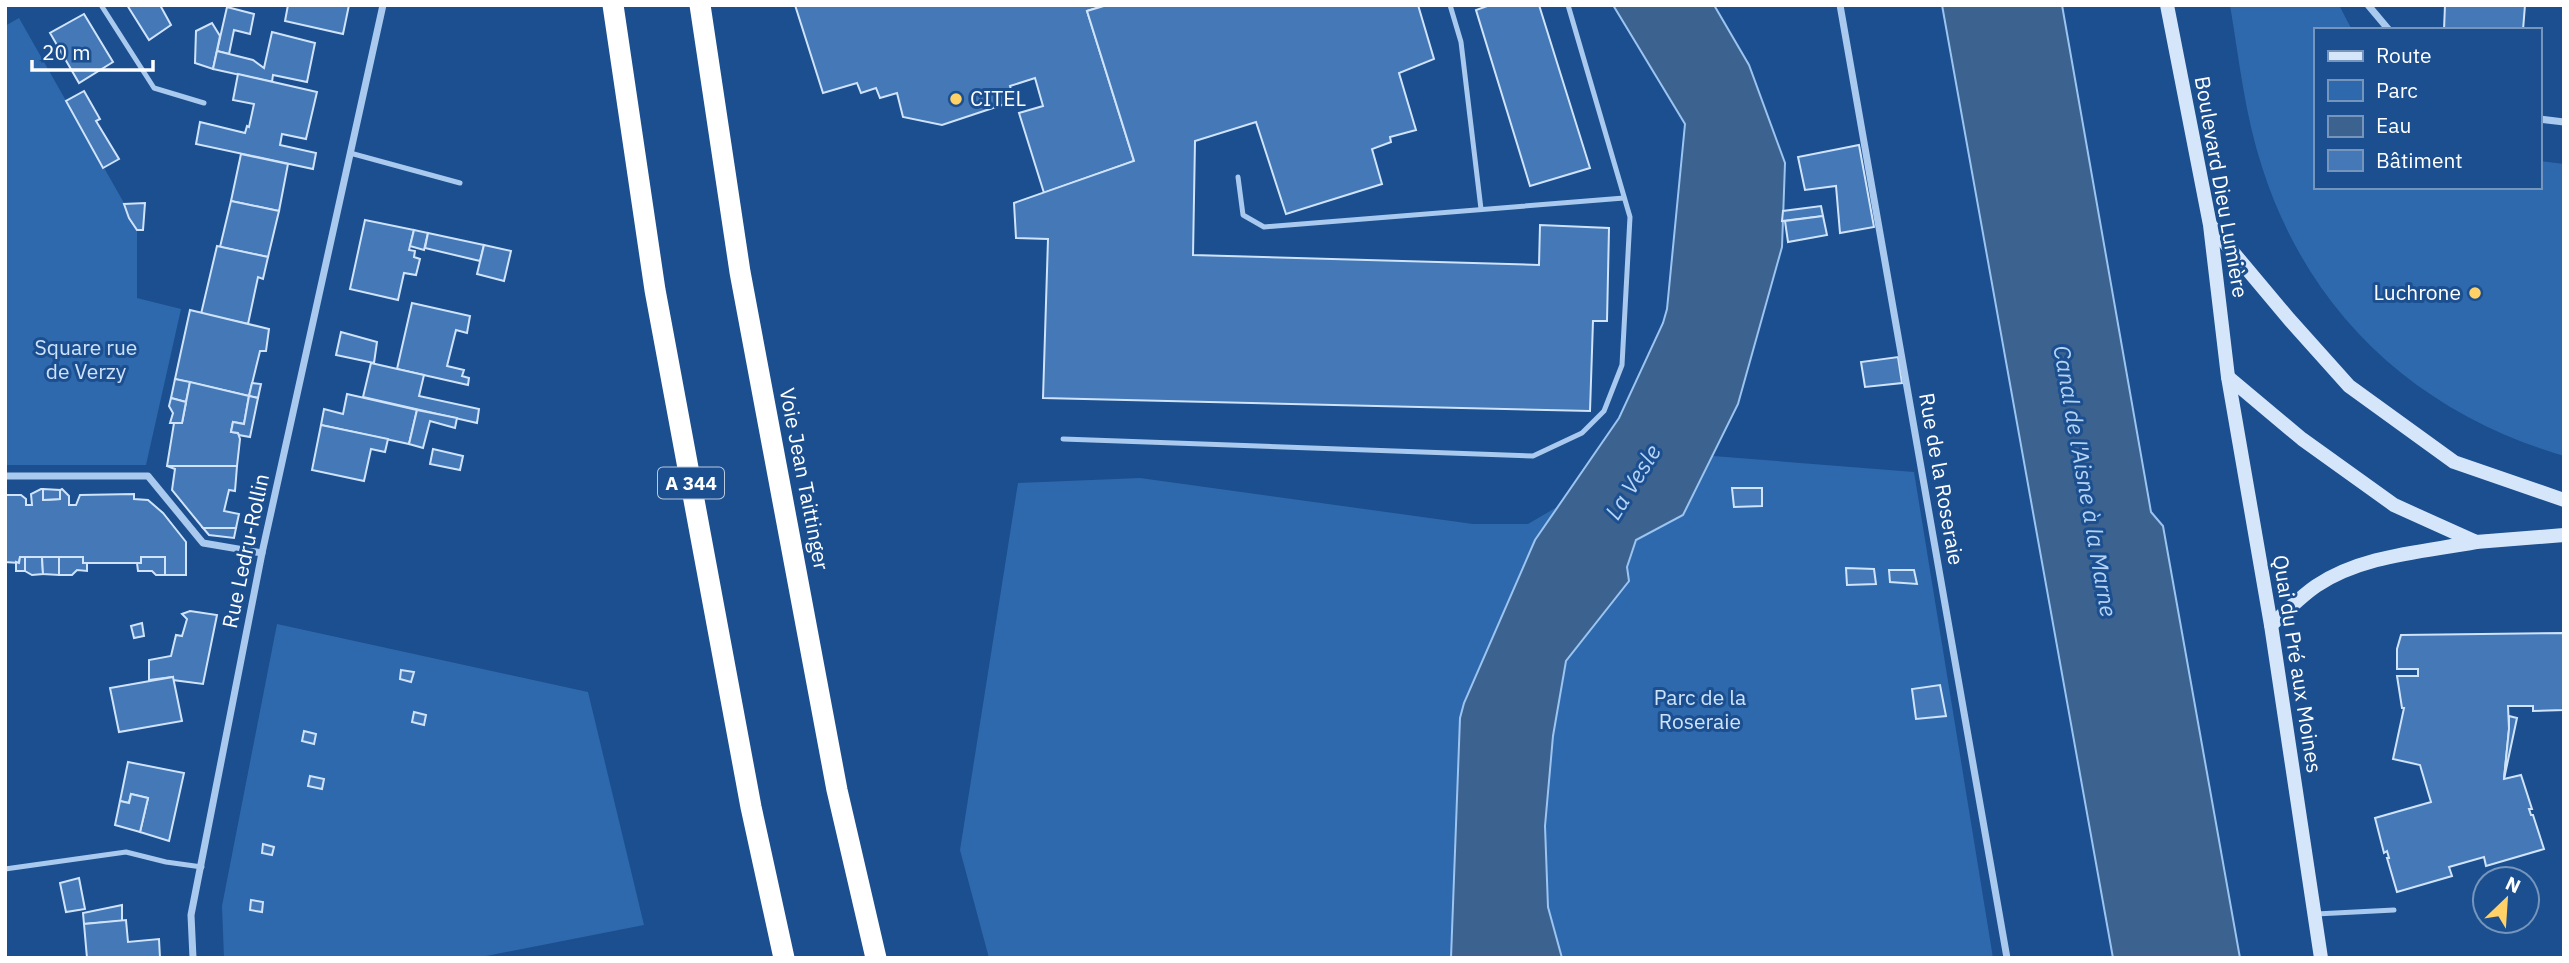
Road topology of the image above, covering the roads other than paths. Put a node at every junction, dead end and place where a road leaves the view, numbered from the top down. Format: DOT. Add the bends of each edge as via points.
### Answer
graph roads {
  1 [pos="102,5"];
  2 [pos="383,5"];
  3 [pos="613,5"];
  4 [pos="701,5"];
  5 [pos="1450,5"];
  6 [pos="1568,5"];
  7 [pos="1840,5"];
  8 [pos="2167,5"];
  9 [pos="2368,5"];
  10 [pos="2387,28"];
  11 [pos="204,103"];
  12 [pos="2541,119"];
  13 [pos="2564,122"];
  14 [pos="350,153"];
  15 [pos="1238,177"];
  16 [pos="460,183"];
  17 [pos="1624,198"];
  18 [pos="1481,209"];
  19 [pos="2210,225"];
  20 [pos="2228,377"];
  21 [pos="1063,439"];
  22 [pos="5,476"];
  23 [pos="2564,500"];
  24 [pos="2564,535"];
  25 [pos="2476,542"];
  26 [pos="262,553"];
  27 [pos="2271,625"];
  28 [pos="202,867"];
  29 [pos="5,869"];
  30 [pos="2394,910"];
  31 [pos="2313,914"];
  32 [pos="193,958"];
  33 [pos="784,958"];
  34 [pos="876,958"];
  35 [pos="2007,958"];
  36 [pos="2321,958"];
  1 -- 11 [label="lane" via="154,88"];
  2 -- 14 [label="street, Rue Ledru-Rollin"];
  3 -- 33 [label="highway, A 344" via="655,290 751,807"];
  4 -- 34 [label="highway, Voie Jean Taittinger" via="740,272 837,790"];
  5 -- 18 [label="lane" via="1461,42"];
  6 -- 17 [label="lane"];
  7 -- 35 [label="street, Rue de la Roseraie"];
  8 -- 19 [label="main road, Boulevard Dieu Lumière"];
  9 -- 10 [label="street"];
  12 -- 13 [label="street"];
  14 -- 16 [label="lane"];
  14 -- 26 [label="street, Rue Ledru-Rollin"];
  15 -- 18 [label="lane" via="1243,215 1264,227"];
  17 -- 18 [label="lane"];
  17 -- 21 [label="lane" via="1630,217 1622,365 1604,411 1582,433 1533,456"];
  19 -- 20 [label="main road, Boulevard Dieu Lumière"];
  19 -- 23 [label="main road" via="2349,386 2454,462"];
  20 -- 25 [label="main road" via="2302,439 2395,505"];
  20 -- 27 [label="main road, Quai du Pré aux Moines"];
  22 -- 26 [label="street" via="148,476 203,543"];
  24 -- 25 [label="main road"];
  25 -- 27 [label="main road" via="2374,561 2338,573"];
  26 -- 28 [label="street, Rue Ledru-Rollin"];
  27 -- 31 [label="main road, Quai du Pré aux Moines"];
  28 -- 29 [label="lane" via="126,852"];
  28 -- 32 [label="street, Rue Ledru-Rollin" via="191,915"];
  30 -- 31 [label="lane"];
  31 -- 36 [label="main road, Quai du Pré aux Moines"];
}
